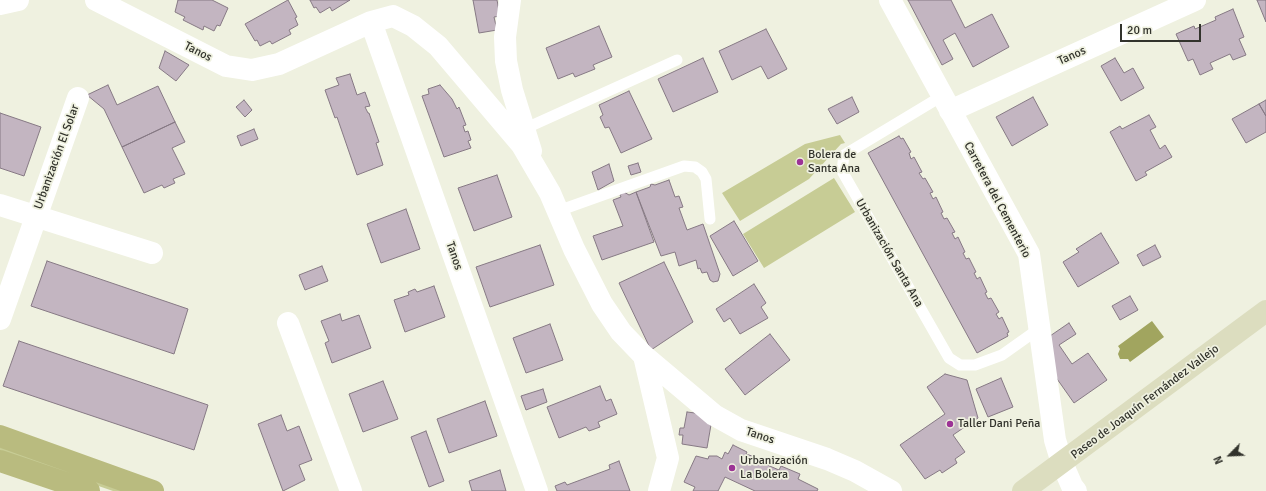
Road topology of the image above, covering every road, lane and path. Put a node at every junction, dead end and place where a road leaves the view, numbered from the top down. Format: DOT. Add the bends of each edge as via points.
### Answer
graph roads {
  1 [pos="18,0"];
  2 [pos="96,0"];
  3 [pos="510,0"];
  4 [pos="890,0"];
  5 [pos="1195,0"];
  6 [pos="0,4"];
  7 [pos="395,8"];
  8 [pos="371,22"];
  9 [pos="677,60"];
  10 [pos="78,98"];
  11 [pos="946,104"];
  12 [pos="524,129"];
  13 [pos="537,170"];
  14 [pos="0,205"];
  15 [pos="558,211"];
  16 [pos="36,217"];
  17 [pos="710,219"];
  18 [pos="152,253"];
  19 [pos="1266,311"];
  20 [pos="0,318"];
  21 [pos="288,323"];
  22 [pos="1040,328"];
  23 [pos="644,356"];
  24 [pos="0,436"];
  25 [pos="0,461"];
  26 [pos="1062,463"];
  27 [pos="89,491"];
  28 [pos="153,491"];
  29 [pos="351,491"];
  30 [pos="537,491"];
  31 [pos="659,491"];
  32 [pos="891,491"];
  33 [pos="1023,491"];
  34 [pos="1076,491"];
  1 -- 6 [label="street"];
  2 -- 8 [label="street, Tanos" via="226,66 252,70 279,64"];
  3 -- 12 [label="street" via="505,37 506,61"];
  4 -- 11 [label="street, Carretera del Cementerio"];
  5 -- 11 [label="street, Tanos"];
  7 -- 8 [label="street, Tanos"];
  7 -- 13 [label="street, Tanos" via="438,46 522,146"];
  8 -- 30 [label="street, Tanos"];
  9 -- 12 [label="lane"];
  10 -- 16 [label="street, Urbanización El Solar"];
  11 -- 22 [label="street, Carretera del Cementerio" via="1029,254"];
  11 -- 22 [label="lane, Urbanización Santa Ana" via="844,155 842,171 949,358 960,366 975,365 1002,355"];
  12 -- 13 [label="street"];
  13 -- 15 [label="street, Tanos"];
  14 -- 16 [label="street, Urbanización El Solar"];
  15 -- 17 [label="lane" via="684,166 695,167 706,179"];
  15 -- 23 [label="street, Tanos" via="602,304 621,332"];
  16 -- 18 [label="street, Urbanización El Solar"];
  16 -- 20 [label="street, Urbanización El Solar"];
  19 -- 26 [label="street, Paseo de Joaquín Fernández Vallejo"];
  21 -- 29 [label="street"];
  22 -- 26 [label="street, Carretera del Cementerio" via="1055,440"];
  23 -- 31 [label="street" via="668,458"];
  23 -- 32 [label="street, Tanos" via="714,415 740,430 827,458"];
  24 -- 28 [label="main road"];
  25 -- 27 [label="main road"];
  26 -- 33 [label="street, Paseo de Joaquín Fernández Vallejo"];
  26 -- 34 [label="street, Carretera del Cementerio"];
}
